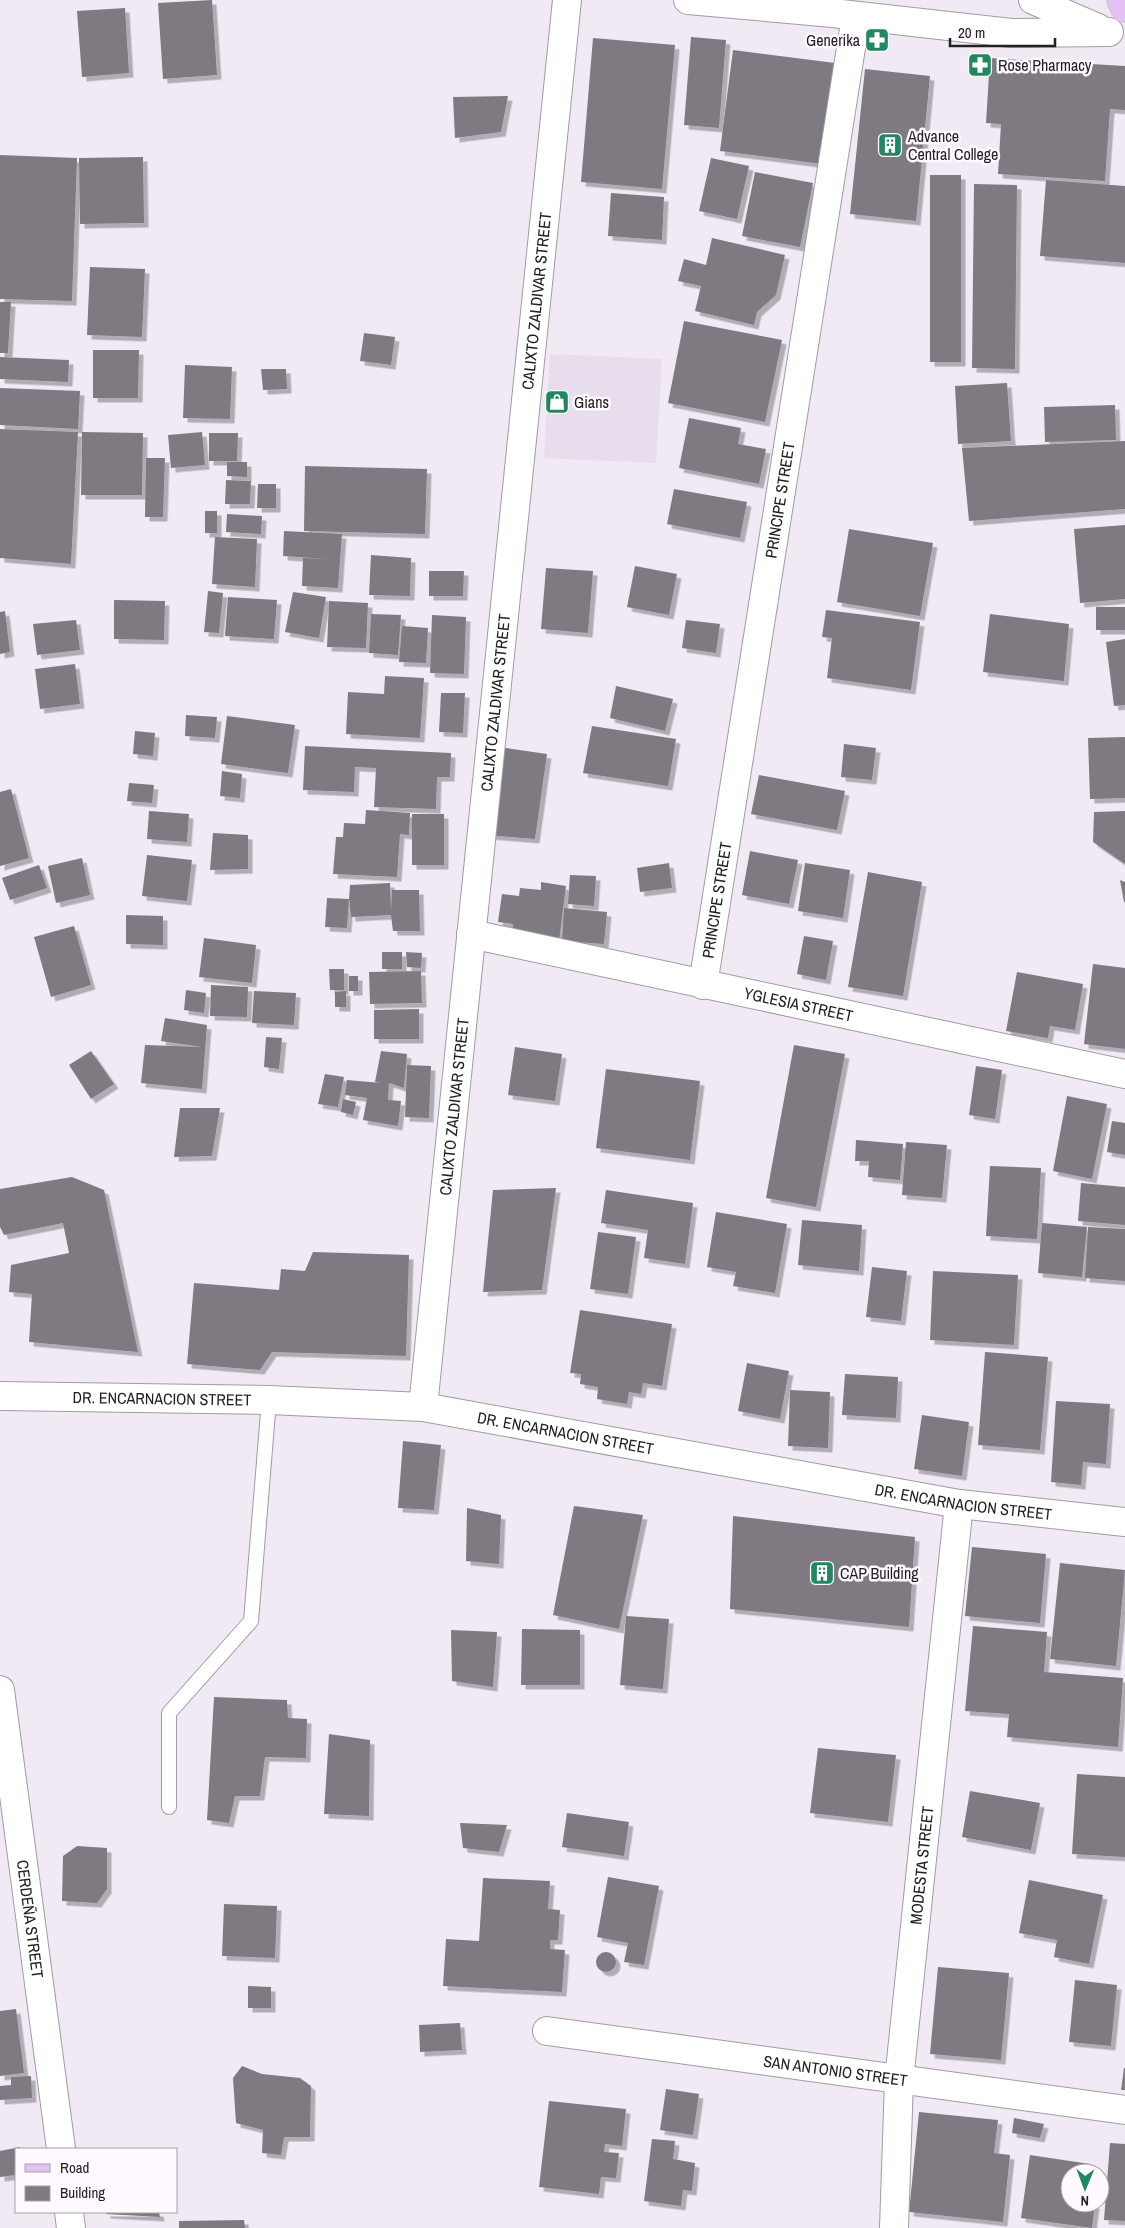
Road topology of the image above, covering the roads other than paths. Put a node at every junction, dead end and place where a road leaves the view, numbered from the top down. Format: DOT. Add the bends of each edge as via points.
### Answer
graph roads {
  1 [pos="567,0"];
  2 [pos="688,0"];
  3 [pos="1033,0"];
  4 [pos="1121,0"];
  5 [pos="1125,8"];
  6 [pos="856,16"];
  7 [pos="1117,35"];
  8 [pos="471,934"];
  9 [pos="703,985"];
  10 [pos="1125,1074"];
  11 [pos="0,1396"];
  12 [pos="268,1400"];
  13 [pos="423,1406"];
  14 [pos="959,1504"];
  15 [pos="1125,1522"];
  16 [pos="0,1690"];
  17 [pos="169,1807"];
  18 [pos="546,2032"];
  19 [pos="900,2080"];
  20 [pos="1125,2110"];
  21 [pos="61,2148"];
  22 [pos="69,2213"];
  23 [pos="71,2228"];
  24 [pos="894,2228"];
  1 -- 8 [label="street, CALIXTO ZALDIVAR STREET"];
  2 -- 6 [label="street"];
  3 -- 7 [label="street"];
  4 -- 5 [label="main road"];
  6 -- 7 [label="street" via="1011,33"];
  6 -- 9 [label="street, PRINCIPE STREET"];
  8 -- 9 [label="street, YGLESIA STREET"];
  8 -- 13 [label="street, CALIXTO ZALDIVAR STREET"];
  9 -- 10 [label="street, YGLESIA STREET"];
  11 -- 12 [label="street, DR. ENCARNACION STREET"];
  12 -- 13 [label="street, DR. ENCARNACION STREET"];
  12 -- 17 [label="lane" via="251,1621 169,1713"];
  13 -- 14 [label="street, DR. ENCARNACION STREET"];
  14 -- 15 [label="street, DR. ENCARNACION STREET"];
  14 -- 19 [label="street, MODESTA STREET"];
  16 -- 21 [label="street, CERDEÑA STREET"];
  18 -- 19 [label="street, SAN ANTONIO STREET"];
  19 -- 20 [label="street, SAN ANTONIO STREET"];
  19 -- 24 [label="street, MODESTA STREET"];
  22 -- 23 [label="street"];
}
